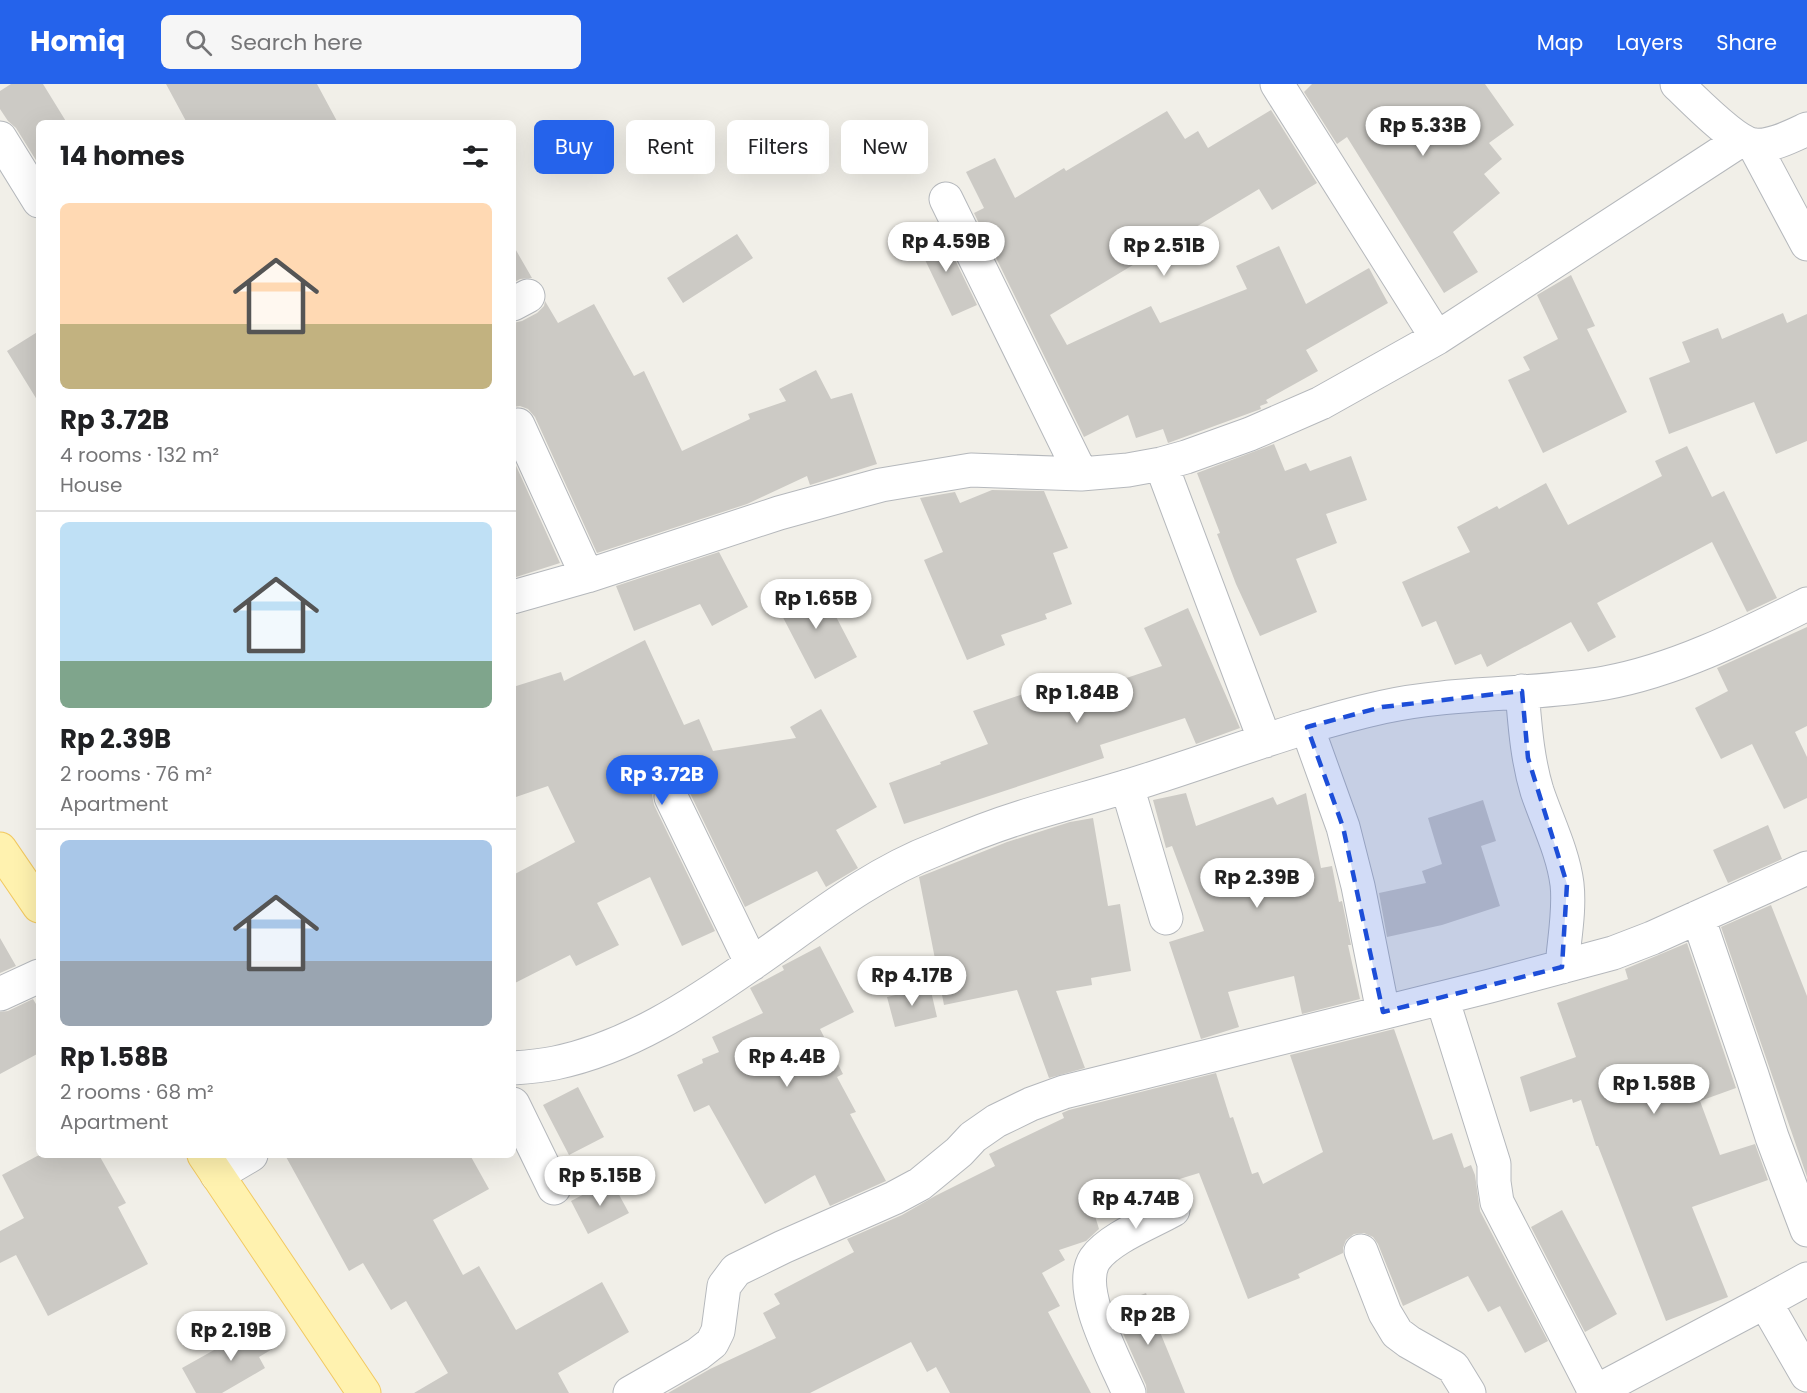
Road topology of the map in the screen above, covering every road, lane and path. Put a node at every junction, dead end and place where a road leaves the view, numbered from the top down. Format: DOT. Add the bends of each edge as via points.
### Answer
graph roads {
  1 [pos="1277,84"];
  2 [pos="1677,84"];
  3 [pos="1807,129"];
  4 [pos="0,138"];
  5 [pos="1748,142"];
  6 [pos="36,196"];
  7 [pos="946,199"];
  8 [pos="1807,244"];
  9 [pos="1437,338"];
  10 [pos="518,425"];
  11 [pos="1161,464"];
  12 [pos="1081,474"];
  13 [pos="587,576"];
  14 [pos="516,596"];
  15 [pos="1807,604"];
  16 [pos="1522,691"];
  17 [pos="1307,727"];
  18 [pos="1264,741"];
  19 [pos="1127,786"];
  20 [pos="671,797"];
  21 [pos="0,849"];
  22 [pos="1807,868"];
  23 [pos="36,902"];
  24 [pos="1698,917"];
  25 [pos="1166,918"];
  26 [pos="752,964"];
  27 [pos="1562,967"];
  28 [pos="36,977"];
  29 [pos="0,994"];
  30 [pos="1442,998"];
  31 [pos="1383,1012"];
  32 [pos="516,1068"];
  33 [pos="516,1110"];
  34 [pos="239,1158"];
  35 [pos="210,1165"];
  36 [pos="554,1188"];
  37 [pos="1173,1210"];
  38 [pos="1807,1230"];
  39 [pos="1361,1251"];
  40 [pos="1807,1279"];
  41 [pos="1765,1302"];
  42 [pos="1807,1376"];
  43 [pos="1594,1392"];
  44 [pos="364,1393"];
  45 [pos="630,1393"];
  46 [pos="1130,1393"];
  47 [pos="1469,1393"];
  1 -- 9 [label="street"];
  2 -- 5 [label="street"];
  3 -- 5 [label="street" via="1772,142"];
  4 -- 6 [label="street"];
  5 -- 8 [label="street"];
  5 -- 9 [label="street"];
  7 -- 12 [label="street"];
  9 -- 11 [label="street" via="1292,416"];
  10 -- 13 [label="street"];
  11 -- 12 [label="street"];
  11 -- 18 [label="street"];
  12 -- 13 [label="street" via="971,470 881,485 691,540"];
  13 -- 14 [label="street"];
  15 -- 16 [label="street" via="1728,642 1643,674 1597,684"];
  16 -- 17 [label="street" via="1420,700"];
  16 -- 27 [label="street" via="1528,758 1567,884"];
  17 -- 18 [label="street"];
  17 -- 31 [label="street" via="1343,827"];
  18 -- 19 [label="street"];
  19 -- 25 [label="street"];
  19 -- 26 [label="street" via="1020,817 933,850 855,892"];
  20 -- 26 [label="street"];
  21 -- 23 [label="main road"];
  22 -- 24 [label="street"];
  24 -- 27 [label="street" via="1623,949"];
  24 -- 38 [label="street"];
  26 -- 32 [label="street" via="659,1024 617,1043 554,1064"];
  27 -- 30 [label="street"];
  28 -- 29 [label="street"];
  30 -- 31 [label="street"];
  30 -- 43 [label="street" via="1494,1164 1497,1202"];
  31 -- 45 [label="street" via="1064,1092 996,1121 920,1184 736,1270 724,1286 718,1332 712,1343"];
  33 -- 36 [label="street"];
  34 -- 35 [label="street"];
  35 -- 44 [label="main road"];
  37 -- 46 [label="street" via="1114,1242 1095,1259 1088,1277 1092,1307"];
  39 -- 47 [label="street" via="1397,1333 1453,1367"];
  40 -- 41 [label="street"];
  41 -- 42 [label="street"];
  41 -- 43 [label="street"];
}
